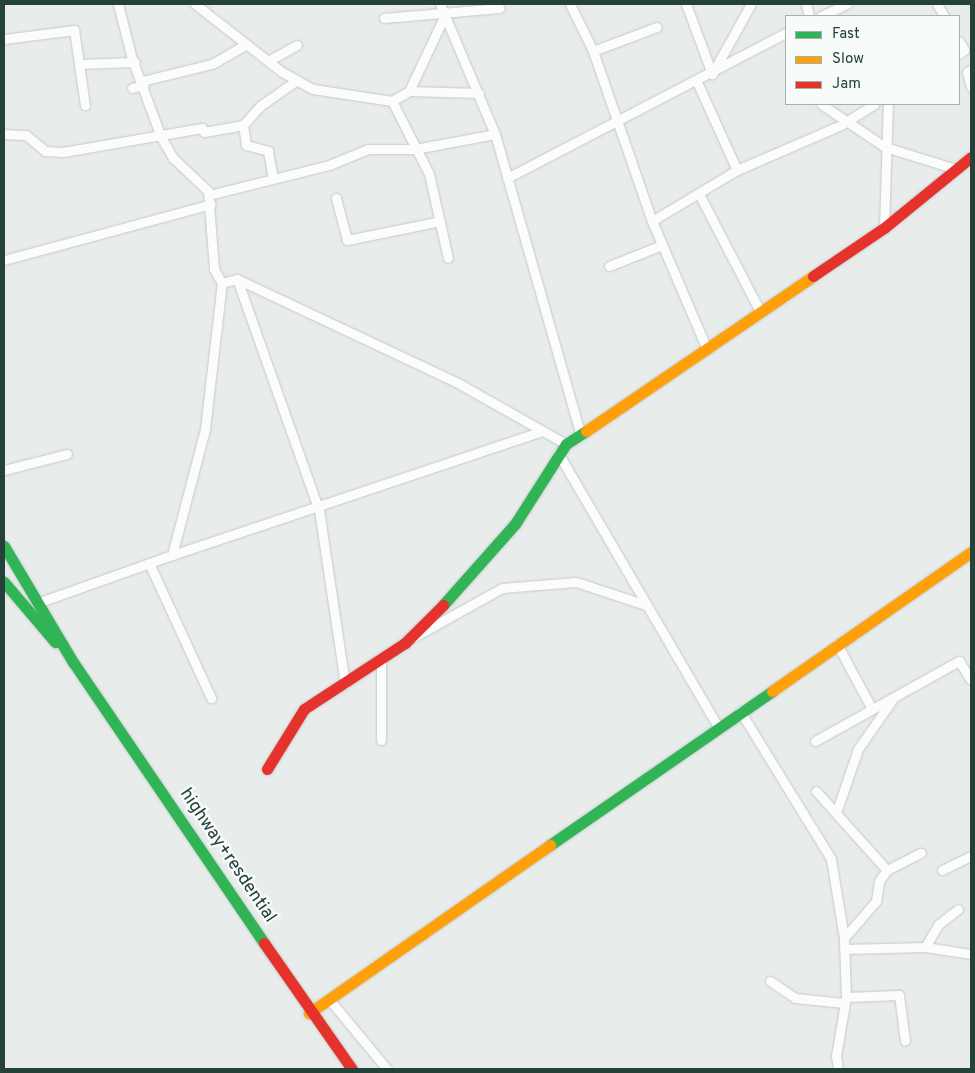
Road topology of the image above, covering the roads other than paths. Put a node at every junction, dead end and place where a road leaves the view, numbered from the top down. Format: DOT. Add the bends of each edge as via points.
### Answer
graph roads {
  1 [pos="118,4"];
  2 [pos="195,4"];
  3 [pos="570,4"];
  4 [pos="686,4"];
  5 [pos="751,4"];
  6 [pos="847,4"];
  7 [pos="937,4"];
  8 [pos="500,8"];
  9 [pos="443,10"];
  10 [pos="823,15"];
  11 [pos="943,15"];
  12 [pos="384,18"];
  13 [pos="657,28"];
  14 [pos="785,34"];
  15 [pos="4,39"];
  16 [pos="960,43"];
  17 [pos="246,44"];
  18 [pos="297,45"];
  19 [pos="593,51"];
  20 [pos="960,53"];
  21 [pos="268,61"];
  22 [pos="135,62"];
  23 [pos="79,64"];
  24 [pos="971,70"];
  25 [pos="712,74"];
  26 [pos="297,80"];
  27 [pos="696,82"];
  28 [pos="143,83"];
  29 [pos="971,87"];
  30 [pos="132,88"];
  31 [pos="409,91"];
  32 [pos="480,93"];
  33 [pos="392,101"];
  34 [pos="85,105"];
  35 [pos="822,105"];
  36 [pos="872,105"];
  37 [pos="888,105"];
  38 [pos="615,118"];
  39 [pos="846,122"];
  40 [pos="243,125"];
  41 [pos="4,134"];
  42 [pos="495,134"];
  43 [pos="162,137"];
  44 [pos="885,147"];
  45 [pos="416,149"];
  46 [pos="971,157"];
  47 [pos="953,168"];
  48 [pos="737,170"];
  49 [pos="507,178"];
  50 [pos="273,179"];
  51 [pos="699,194"];
  52 [pos="336,198"];
  53 [pos="210,200"];
  54 [pos="440,221"];
  55 [pos="652,221"];
  56 [pos="884,228"];
  57 [pos="662,245"];
  58 [pos="448,258"];
  59 [pos="4,260"];
  60 [pos="610,266"];
  61 [pos="238,279"];
  62 [pos="222,283"];
  63 [pos="760,311"];
  64 [pos="706,347"];
  65 [pos="542,431"];
  66 [pos="580,433"];
  67 [pos="562,449"];
  68 [pos="68,454"];
  69 [pos="4,470"];
  70 [pos="318,506"];
  71 [pos="4,546"];
  72 [pos="971,552"];
  73 [pos="172,555"];
  74 [pos="149,563"];
  75 [pos="4,582"];
  76 [pos="40,602"];
  77 [pos="646,605"];
  78 [pos="405,642"];
  79 [pos="837,644"];
  80 [pos="381,660"];
  81 [pos="73,662"];
  82 [pos="971,680"];
  83 [pos="344,684"];
  84 [pos="894,697"];
  85 [pos="211,698"];
  86 [pos="872,709"];
  87 [pos="740,711"];
  88 [pos="718,727"];
  89 [pos="381,740"];
  90 [pos="815,741"];
  91 [pos="267,769"];
  92 [pos="816,791"];
  93 [pos="836,813"];
  94 [pos="921,853"];
  95 [pos="971,856"];
  96 [pos="887,870"];
  97 [pos="942,870"];
  98 [pos="958,909"];
  99 [pos="844,938"];
  100 [pos="925,947"];
  101 [pos="844,949"];
  102 [pos="971,954"];
  103 [pos="770,981"];
  104 [pos="329,1000"];
  105 [pos="845,1000"];
  106 [pos="309,1013"];
  107 [pos="905,1041"];
  108 [pos="352,1069"];
  109 [pos="387,1069"];
  110 [pos="838,1069"];
  1 -- 22 [label="street"];
  2 -- 17 [label="street"];
  3 -- 19 [label="street"];
  4 -- 25 [label="street"];
  5 -- 25 [label="street"];
  6 -- 10 [label="street"];
  7 -- 11 [label="street"];
  8 -- 9 [label="street"];
  9 -- 12 [label="street"];
  9 -- 31 [label="street"];
  9 -- 32 [label="street"];
  13 -- 19 [label="street"];
  14 -- 25 [label="street"];
  15 -- 23 [label="street" via="74,30"];
  16 -- 20 [label="street" via="964,50"];
  17 -- 21 [label="street"];
  17 -- 28 [label="street" via="212,64"];
  18 -- 21 [label="street"];
  19 -- 38 [label="street"];
  21 -- 26 [label="street"];
  22 -- 23 [label="street"];
  22 -- 28 [label="street"];
  23 -- 34 [label="street"];
  24 -- 29 [label="street" via="967,72"];
  25 -- 27 [label="street"];
  26 -- 33 [label="street" via="313,89"];
  26 -- 40 [label="street" via="260,106"];
  27 -- 38 [label="street"];
  27 -- 48 [label="street"];
  28 -- 30 [label="street"];
  28 -- 43 [label="street"];
  31 -- 32 [label="street"];
  31 -- 33 [label="street"];
  32 -- 42 [label="street"];
  33 -- 45 [label="street"];
  35 -- 39 [label="street"];
  36 -- 39 [label="street"];
  37 -- 44 [label="street"];
  38 -- 49 [label="street"];
  38 -- 55 [label="street"];
  39 -- 44 [label="street"];
  39 -- 48 [label="street"];
  40 -- 43 [label="street" via="204,132 202,128"];
  40 -- 50 [label="street" via="246,145 268,151"];
  41 -- 43 [label="street" via="26,135 45,151 63,152"];
  42 -- 45 [label="street"];
  42 -- 49 [label="street"];
  43 -- 53 [label="street" via="174,158"];
  44 -- 47 [label="street"];
  44 -- 56 [label="street"];
  45 -- 50 [label="street" via="368,149 329,165"];
  45 -- 54 [label="street" via="429,174"];
  46 -- 47 [label="main road"];
  47 -- 56 [label="main road"];
  48 -- 51 [label="street"];
  49 -- 66 [label="street"];
  50 -- 53 [label="street"];
  51 -- 55 [label="street"];
  51 -- 63 [label="street"];
  52 -- 54 [label="street" via="347,240"];
  53 -- 59 [label="street"];
  53 -- 62 [label="street" via="214,269"];
  54 -- 58 [label="street"];
  55 -- 57 [label="street"];
  56 -- 63 [label="main road"];
  57 -- 60 [label="street"];
  57 -- 64 [label="street"];
  61 -- 62 [label="street"];
  61 -- 65 [label="street" via="456,382"];
  61 -- 70 [label="street"];
  62 -- 73 [label="street" via="205,429"];
  63 -- 64 [label="main road"];
  64 -- 66 [label="main road"];
  65 -- 67 [label="street"];
  65 -- 70 [label="street"];
  66 -- 67 [label="main road"];
  67 -- 77 [label="street"];
  67 -- 78 [label="main road" via="516,524"];
  68 -- 69 [label="street"];
  70 -- 73 [label="street"];
  70 -- 83 [label="street"];
  71 -- 76 [label="main road"];
  72 -- 79 [label="main road"];
  73 -- 74 [label="street"];
  74 -- 76 [label="street"];
  74 -- 85 [label="street"];
  75 -- 81 [label="main road"];
  76 -- 81 [label="main road"];
  77 -- 78 [label="street" via="576,582 502,588"];
  77 -- 88 [label="street"];
  78 -- 80 [label="main road"];
  79 -- 86 [label="street"];
  79 -- 87 [label="main road"];
  80 -- 83 [label="main road"];
  80 -- 89 [label="street"];
  81 -- 106 [label="main road, highway+resdential" via="224,881"];
  82 -- 84 [label="street" via="959,661"];
  83 -- 91 [label="main road" via="304,709"];
  84 -- 86 [label="street"];
  84 -- 93 [label="street" via="858,749"];
  86 -- 90 [label="street"];
  87 -- 88 [label="main road"];
  87 -- 99 [label="street" via="830,859"];
  88 -- 104 [label="main road"];
  92 -- 93 [label="street"];
  93 -- 96 [label="street"];
  94 -- 96 [label="street"];
  95 -- 97 [label="street"];
  96 -- 99 [label="street" via="880,881 876,901"];
  98 -- 100 [label="street" via="939,924"];
  99 -- 101 [label="street"];
  100 -- 101 [label="street"];
  100 -- 102 [label="street"];
  101 -- 105 [label="street"];
  103 -- 105 [label="street" via="795,998"];
  104 -- 106 [label="main road"];
  104 -- 109 [label="street"];
  105 -- 107 [label="street" via="899,995"];
  105 -- 110 [label="street"];
  106 -- 108 [label="main road, highway+resdential"];
}
